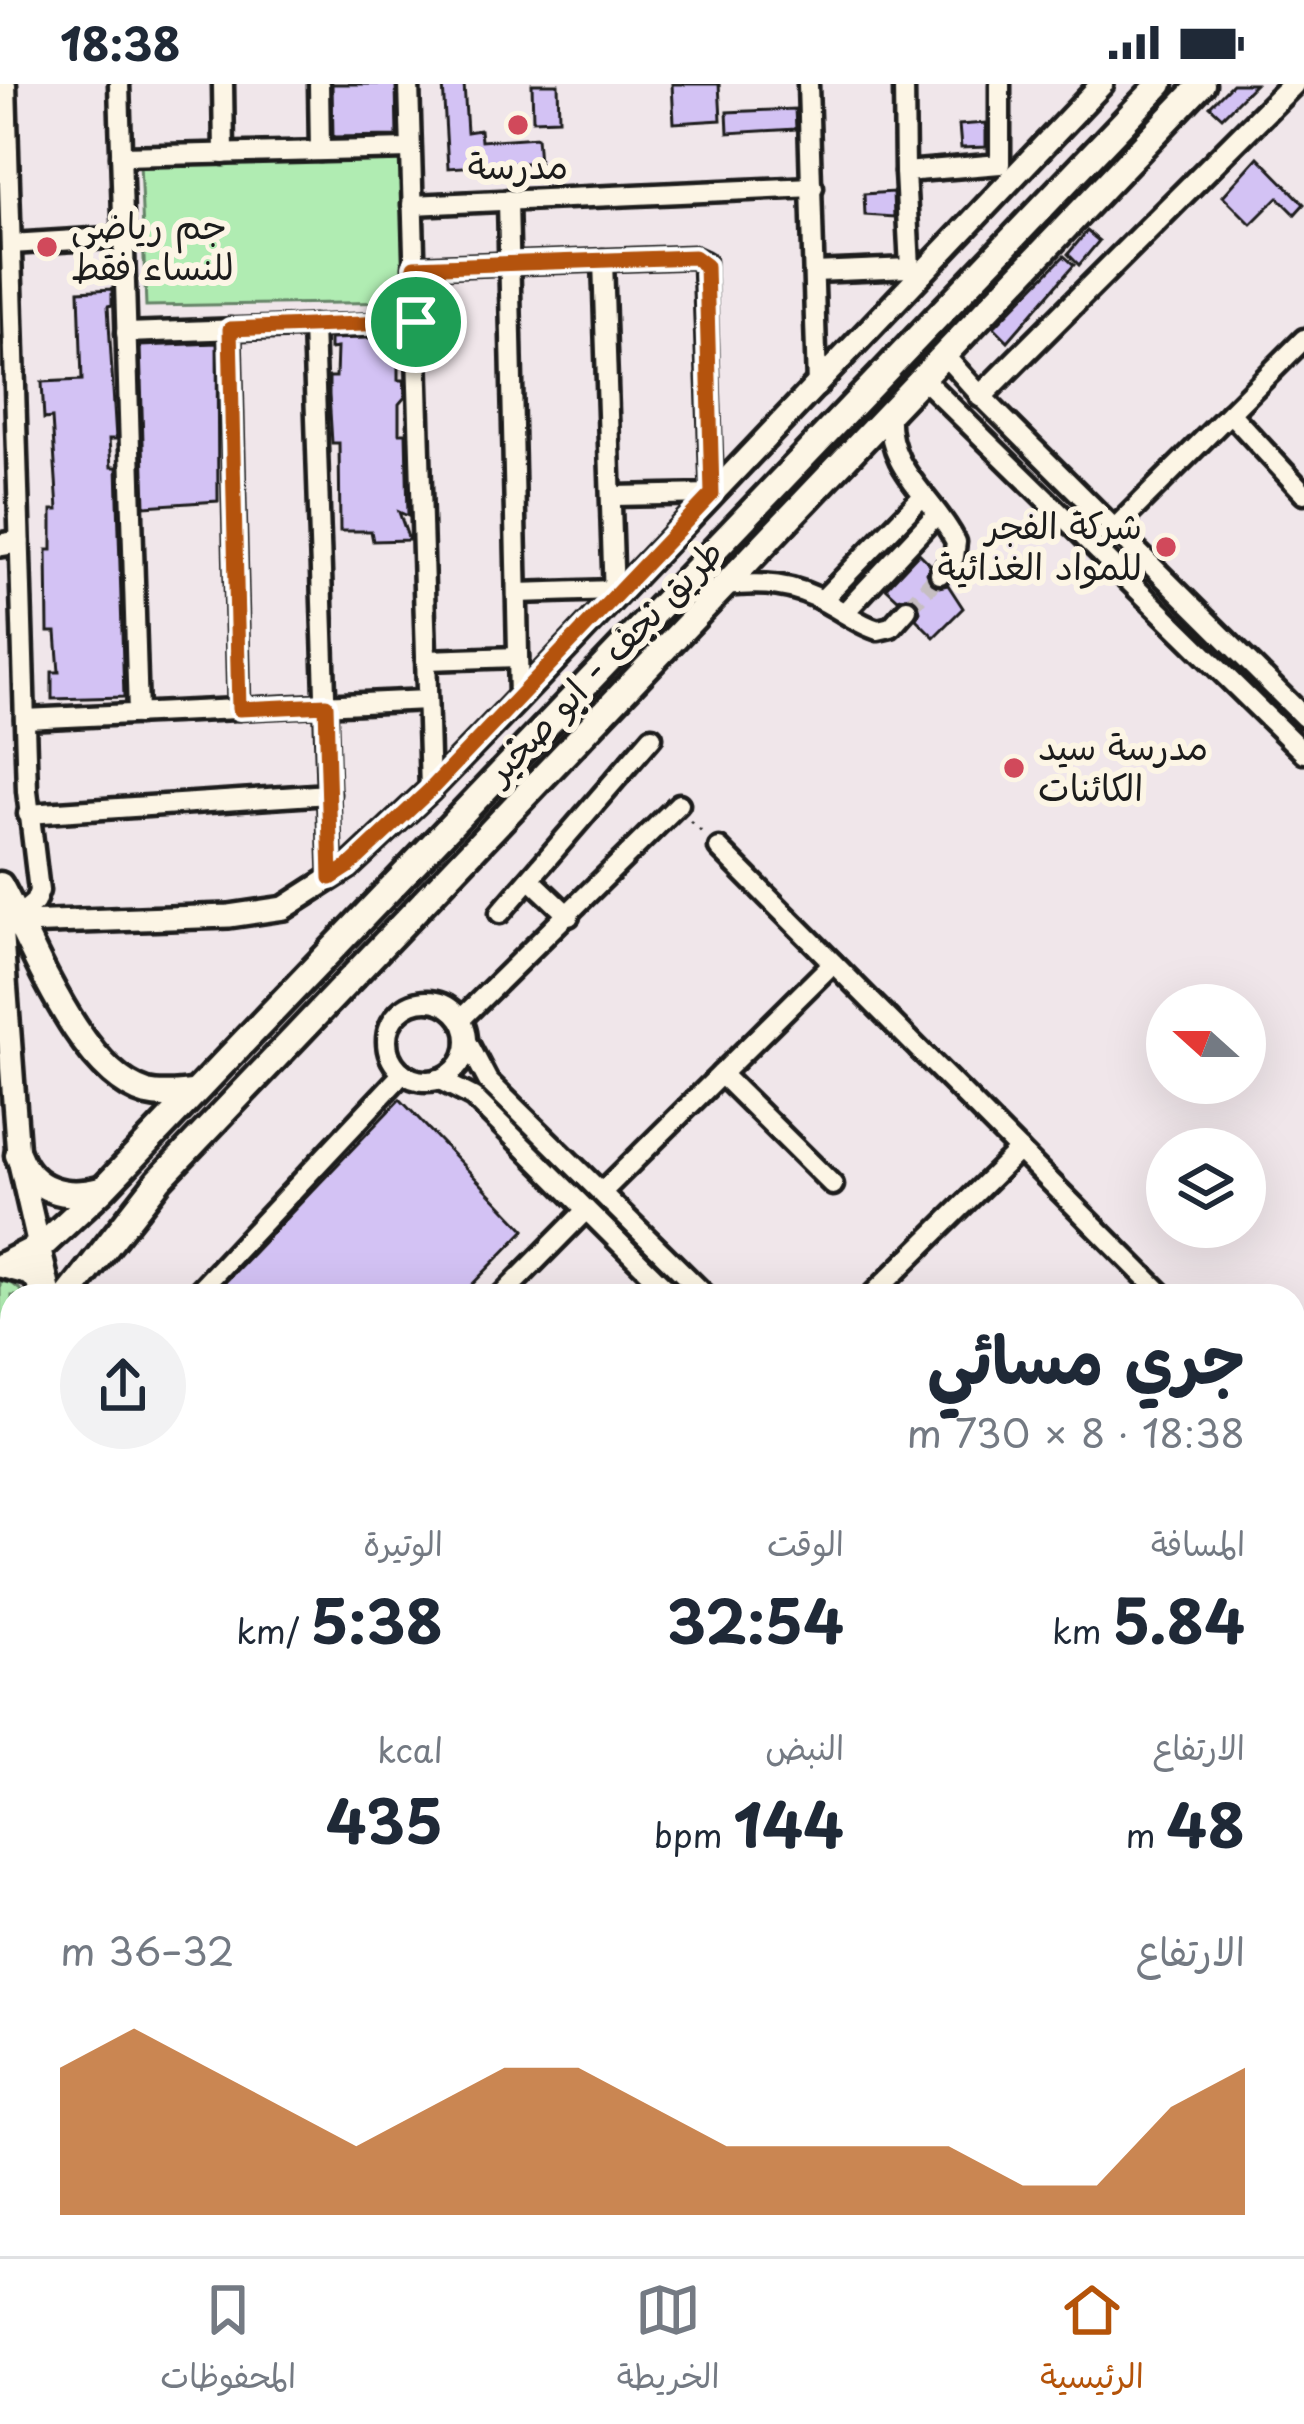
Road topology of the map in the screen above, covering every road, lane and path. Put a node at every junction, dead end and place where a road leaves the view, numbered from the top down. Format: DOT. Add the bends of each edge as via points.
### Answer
graph roads {
  1 [pos="6,84"];
  2 [pos="119,84"];
  3 [pos="223,84"];
  4 [pos="319,84"];
  5 [pos="409,84"];
  6 [pos="808,84"];
  7 [pos="904,84"];
  8 [pos="1000,84"];
  9 [pos="1102,84"];
  10 [pos="1160,84"];
  11 [pos="1202,84"];
  12 [pos="1293,84"];
  13 [pos="410,149"];
  14 [pos="320,151"];
  15 [pos="224,154"];
  16 [pos="121,157"];
  17 [pos="1006,171"];
  18 [pos="905,172"];
  19 [pos="813,187"];
  20 [pos="508,200"];
  21 [pos="412,205"];
  22 [pos="124,238"];
  23 [pos="10,244"];
  24 [pos="603,260"];
  25 [pos="510,263"];
  26 [pos="414,267"];
  27 [pos="814,272"];
  28 [pos="911,276"];
  29 [pos="416,322"];
  30 [pos="313,326"];
  31 [pos="230,329"];
  32 [pos="126,333"];
  33 [pos="1304,339"];
  34 [pos="944,355"];
  35 [pos="922,378"];
  36 [pos="817,387"];
  37 [pos="981,396"];
  38 [pos="890,412"];
  39 [pos="1230,413"];
  40 [pos="1304,493"];
  41 [pos="712,494"];
  42 [pos="614,496"];
  43 [pos="922,497"];
  44 [pos="936,514"];
  45 [pos="1114,528"];
  46 [pos="9,543"];
  47 [pos="940,574"];
  48 [pos="724,586"];
  49 [pos="517,593"];
  50 [pos="614,594"];
  51 [pos="822,600"];
  52 [pos="907,609"];
  53 [pos="844,613"];
  54 [pos="518,657"];
  55 [pos="426,660"];
  56 [pos="519,698"];
  57 [pos="428,700"];
  58 [pos="326,705"];
  59 [pos="239,709"];
  60 [pos="138,713"];
  61 [pos="1304,716"];
  62 [pos="25,718"];
  63 [pos="652,737"];
  64 [pos="1304,754"];
  65 [pos="430,790"];
  66 [pos="329,794"];
  67 [pos="678,806"];
  68 [pos="28,814"];
  69 [pos="719,848"];
  70 [pos="331,878"];
  71 [pos="530,879"];
  72 [pos="0,884"];
  73 [pos="500,913"];
  74 [pos="569,916"];
  75 [pos="13,918"];
  76 [pos="833,963"];
  77 [pos="460,1019"];
  78 [pos="467,1041"];
  79 [pos="404,1073"];
  80 [pos="721,1074"];
  81 [pos="438,1079"];
  82 [pos="193,1093"];
  83 [pos="1018,1150"];
  84 [pos="18,1156"];
  85 [pos="832,1185"];
  86 [pos="103,1190"];
  87 [pos="602,1192"];
  88 [pos="586,1210"];
  89 [pos="37,1248"];
  90 [pos="2,1265"];
  91 [pos="41,1284"];
  92 [pos="48,1284"];
  93 [pos="77,1284"];
  94 [pos="205,1284"];
  95 [pos="513,1284"];
  96 [pos="661,1284"];
  97 [pos="694,1284"];
  98 [pos="883,1284"];
  99 [pos="1152,1284"];
  1 -- 23 [label="street"];
  2 -- 16 [label="street"];
  3 -- 15 [label="street"];
  4 -- 14 [label="street"];
  5 -- 13 [label="street"];
  6 -- 19 [label="street"];
  7 -- 18 [label="street"];
  8 -- 17 [label="street"];
  9 -- 17 [label="main road"];
  10 -- 82 [label="highway, طريق نجف - ابو صخير"];
  11 -- 34 [label="highway, طريق نجف - ابو صخير"];
  12 -- 37 [label="main road"];
  13 -- 14 [label="street"];
  13 -- 21 [label="street"];
  14 -- 15 [label="street"];
  15 -- 16 [label="street"];
  16 -- 22 [label="street"];
  17 -- 18 [label="street"];
  17 -- 28 [label="main road"];
  18 -- 28 [label="street"];
  19 -- 20 [label="street"];
  19 -- 27 [label="street"];
  20 -- 21 [label="street"];
  20 -- 25 [label="street"];
  21 -- 26 [label="street"];
  22 -- 23 [label="street"];
  22 -- 32 [label="street"];
  23 -- 46 [label="street"];
  24 -- 25 [label="street"];
  24 -- 41 [label="street" via="704,262"];
  24 -- 42 [label="street"];
  25 -- 26 [label="street"];
  25 -- 49 [label="street"];
  26 -- 29 [label="street"];
  27 -- 28 [label="street"];
  27 -- 36 [label="street"];
  28 -- 36 [label="main road"];
  29 -- 30 [label="street"];
  29 -- 55 [label="street"];
  30 -- 31 [label="street"];
  30 -- 58 [label="street"];
  31 -- 32 [label="street"];
  31 -- 59 [label="street"];
  32 -- 60 [label="street"];
  33 -- 39 [label="street"];
  34 -- 35 [label="highway, طريق نجف - ابو صخير"];
  34 -- 37 [label="street"];
  35 -- 38 [label="highway, طريق نجف - ابو صخير"];
  35 -- 64 [label="street"];
  36 -- 41 [label="main road"];
  37 -- 45 [label="street"];
  38 -- 43 [label="street" via="892,447"];
  38 -- 48 [label="highway, طريق نجف - ابو صخير"];
  39 -- 40 [label="street"];
  39 -- 45 [label="street"];
  41 -- 42 [label="street"];
  41 -- 50 [label="main road"];
  42 -- 50 [label="street"];
  43 -- 44 [label="street"];
  43 -- 51 [label="street"];
  44 -- 47 [label="street" via="956,542"];
  44 -- 53 [label="street"];
  45 -- 61 [label="street"];
  46 -- 62 [label="street"];
  48 -- 51 [label="street" via="770,584"];
  48 -- 93 [label="highway, طريق نجف - ابو صخير" via="159,1180"];
  49 -- 50 [label="street"];
  49 -- 54 [label="street"];
  50 -- 56 [label="main road"];
  51 -- 53 [label="street"];
  52 -- 53 [label="street" via="878,630"];
  54 -- 55 [label="street"];
  54 -- 56 [label="street"];
  55 -- 57 [label="street"];
  56 -- 65 [label="main road"];
  57 -- 58 [label="street"];
  57 -- 65 [label="street"];
  58 -- 59 [label="street"];
  58 -- 66 [label="street"];
  59 -- 60 [label="street"];
  60 -- 62 [label="street"];
  62 -- 68 [label="street"];
  63 -- 71 [label="street"];
  65 -- 70 [label="main road"];
  66 -- 68 [label="street"];
  66 -- 70 [label="street"];
  67 -- 69 [label="path"];
  67 -- 74 [label="street"];
  68 -- 75 [label="street" via="38,897"];
  69 -- 76 [label="street"];
  70 -- 75 [label="main road" via="284,908 247,914"];
  71 -- 73 [label="street"];
  71 -- 74 [label="street"];
  72 -- 75 [label="highway"];
  74 -- 77 [label="street"];
  75 -- 82 [label="highway" via="70,1018 120,1079 156,1094"];
  75 -- 84 [label="main road"];
  76 -- 80 [label="street"];
  76 -- 83 [label="street"];
  77 -- 78 [label="street"];
  77 -- 79 [label="street" via="420,1001 394,1018 387,1048"];
  78 -- 81 [label="street" via="459,1065"];
  78 -- 87 [label="street" via="488,1081"];
  79 -- 81 [label="street"];
  79 -- 94 [label="street"];
  80 -- 85 [label="street"];
  80 -- 87 [label="street"];
  81 -- 88 [label="street" via="473,1096"];
  82 -- 86 [label="highway, طريق نجف - ابو صخير"];
  83 -- 98 [label="street"];
  83 -- 99 [label="street"];
  84 -- 86 [label="highway" via="48,1189"];
  84 -- 89 [label="main road"];
  86 -- 89 [label="highway, طريق نجف - ابو صخير"];
  87 -- 97 [label="street"];
  88 -- 95 [label="street"];
  88 -- 96 [label="street"];
  89 -- 90 [label="highway, طريق نجف - ابو صخير"];
  89 -- 92 [label="main road"];
  90 -- 91 [label="highway"];
}
